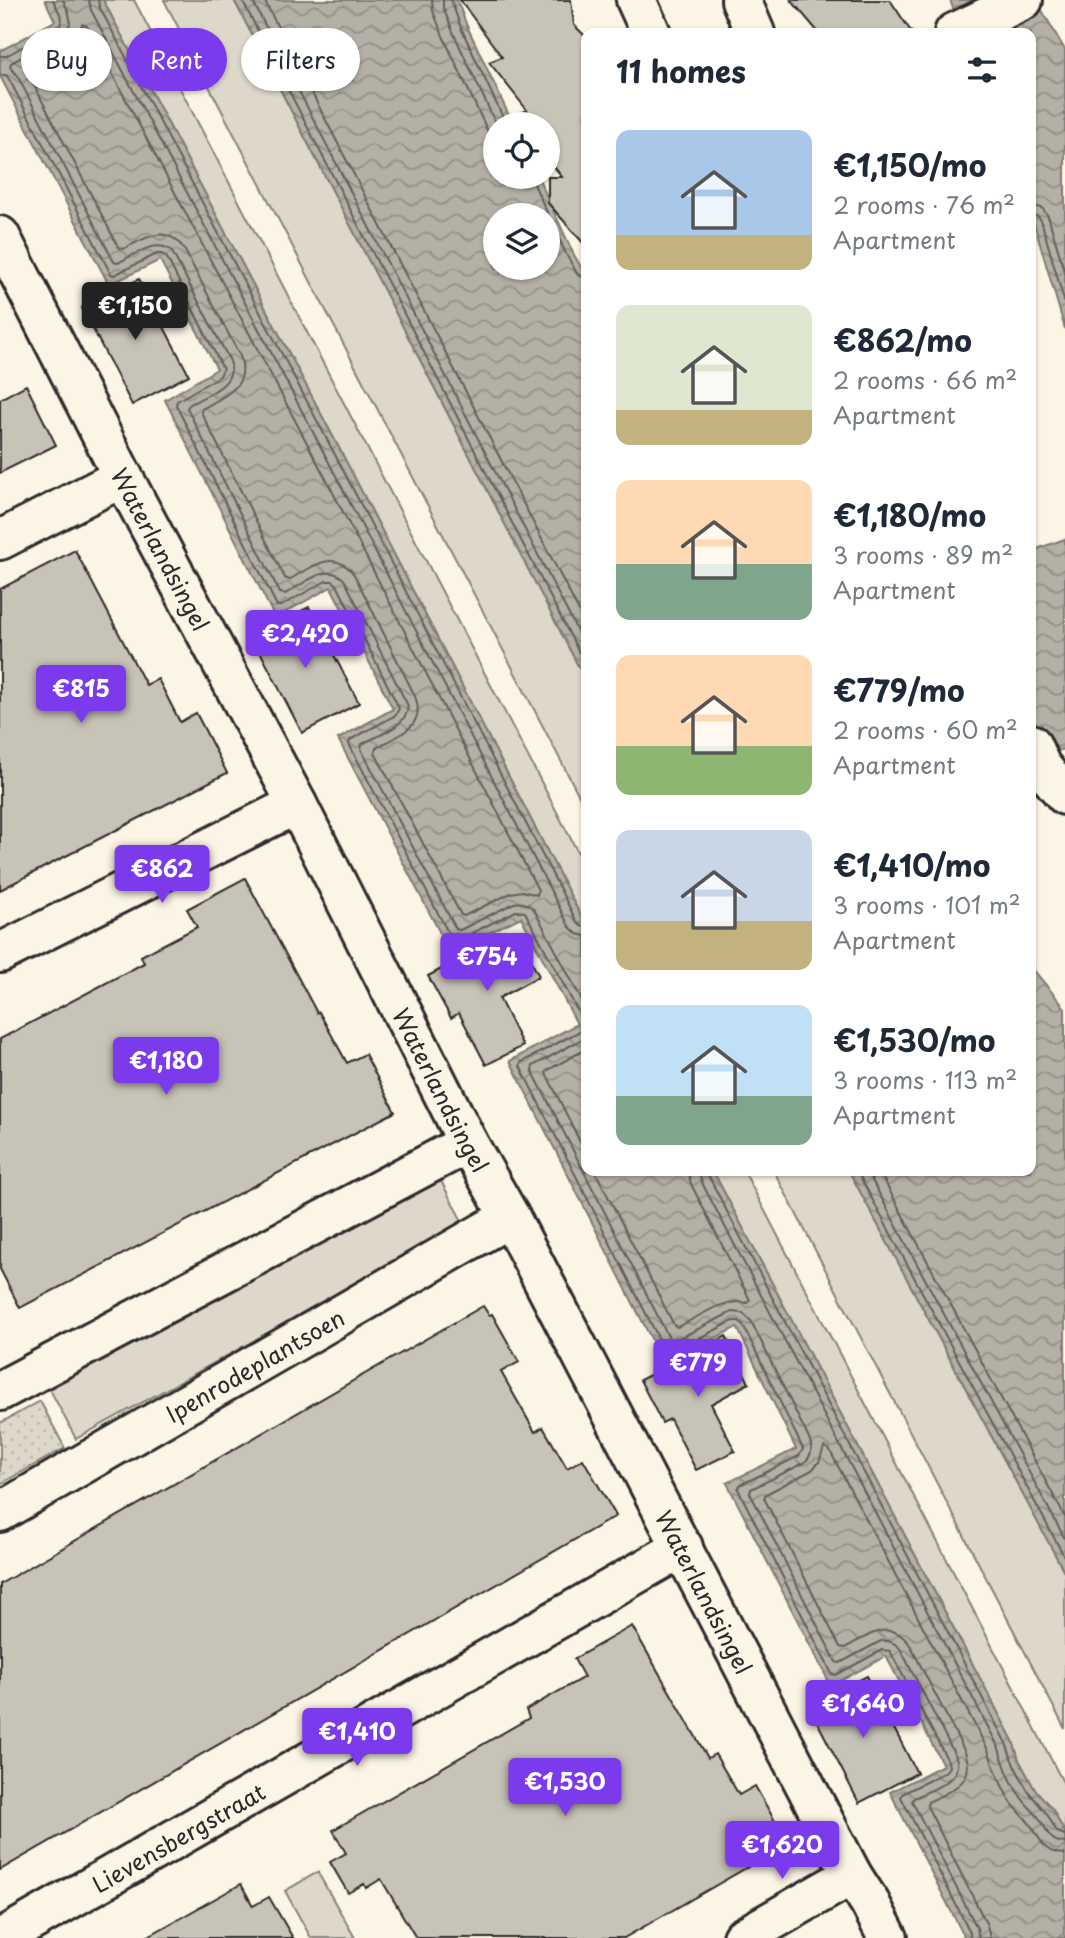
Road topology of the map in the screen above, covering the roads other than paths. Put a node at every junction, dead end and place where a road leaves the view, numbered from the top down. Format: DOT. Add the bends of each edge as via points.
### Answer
graph roads {
  1 [pos="636,0"];
  2 [pos="741,0"];
  3 [pos="1023,0"];
  4 [pos="649,28"];
  5 [pos="753,28"];
  6 [pos="964,28"];
  7 [pos="0,236"];
  8 [pos="123,477"];
  9 [pos="0,540"];
  10 [pos="1036,755"];
  11 [pos="1065,794"];
  12 [pos="297,804"];
  13 [pos="0,953"];
  14 [pos="468,1143"];
  15 [pos="510,1217"];
  16 [pos="0,1391"];
  17 [pos="0,1512"];
  18 [pos="683,1547"];
  19 [pos="852,1875"];
  20 [pos="2,1938"];
  21 [pos="742,1938"];
  22 [pos="888,1938"];
  1 -- 4 [label="street"];
  2 -- 5 [label="street"];
  3 -- 6 [label="street"];
  7 -- 8 [label="street, Waterlandsingel"];
  8 -- 9 [label="street"];
  8 -- 12 [label="street, Waterlandsingel"];
  10 -- 11 [label="street"];
  12 -- 13 [label="street"];
  12 -- 14 [label="street, Waterlandsingel"];
  14 -- 15 [label="street, Waterlandsingel"];
  14 -- 16 [label="street"];
  15 -- 17 [label="street, Ipenrodeplantsoen"];
  15 -- 18 [label="street, Waterlandsingel"];
  18 -- 19 [label="street, Waterlandsingel"];
  18 -- 20 [label="street, Lievensbergstraat"];
  19 -- 21 [label="street"];
  19 -- 22 [label="street, Waterlandsingel"];
}
